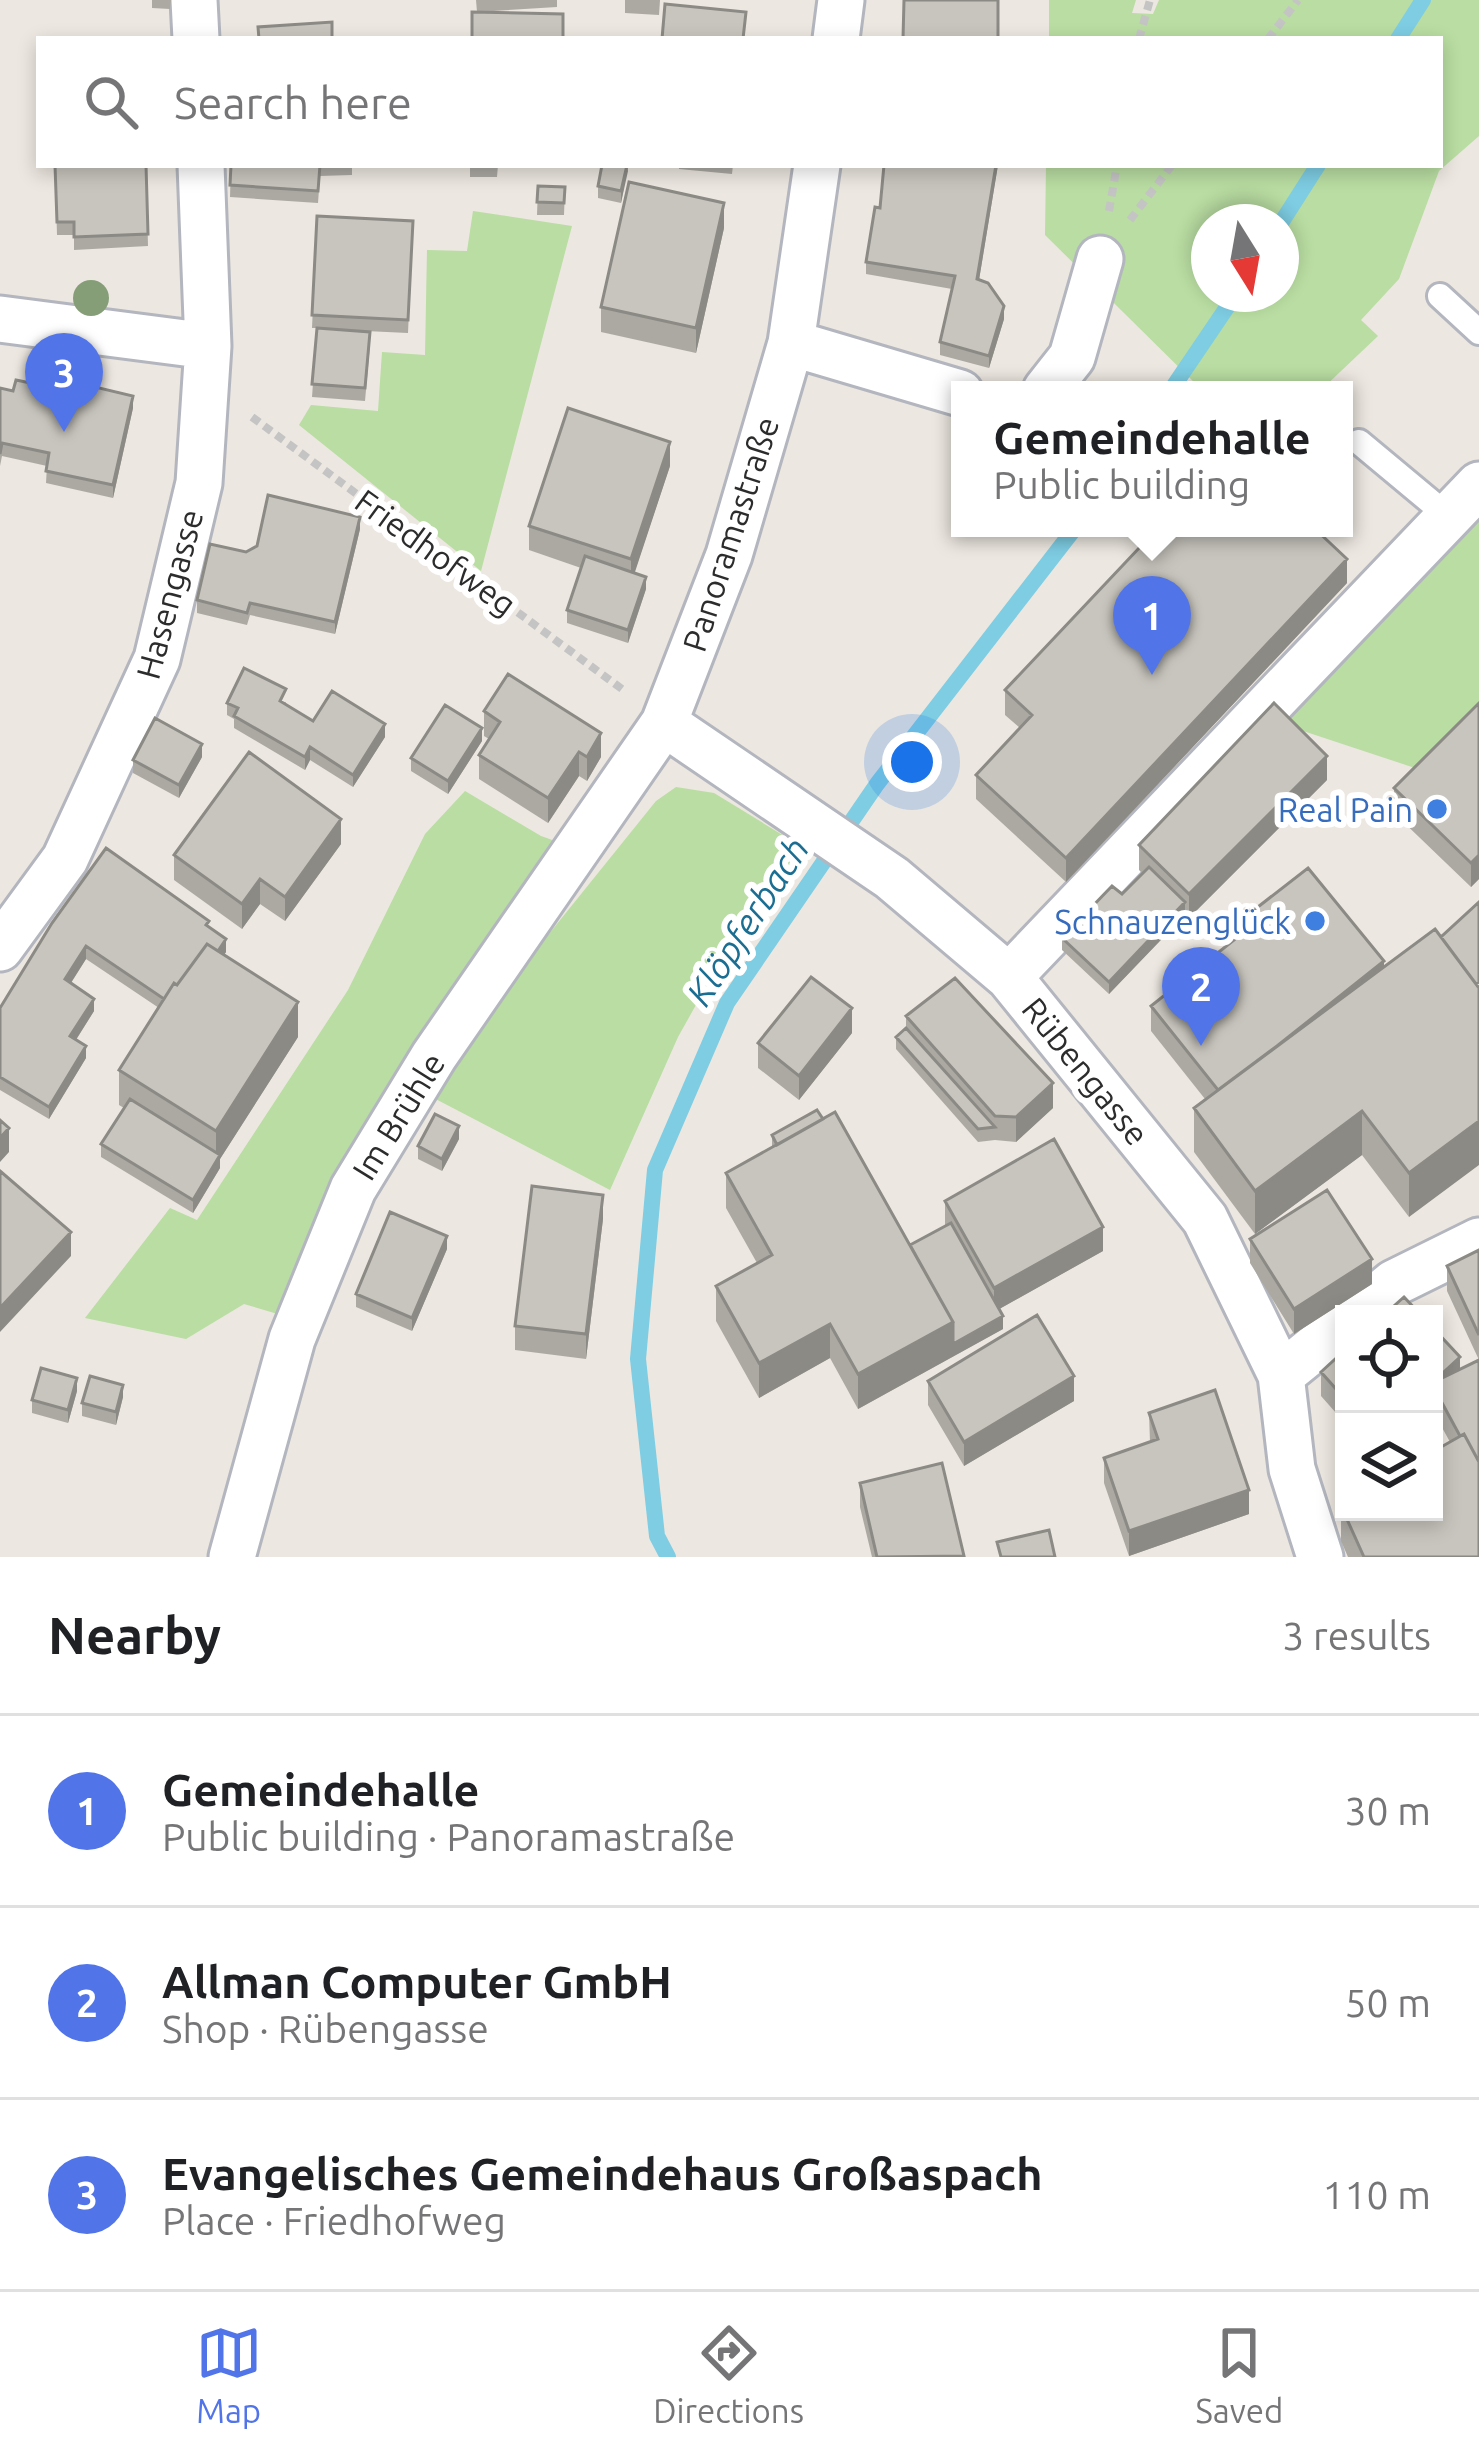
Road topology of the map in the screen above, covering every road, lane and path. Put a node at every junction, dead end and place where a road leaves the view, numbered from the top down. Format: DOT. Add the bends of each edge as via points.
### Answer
graph roads {
  1 [pos="194,0"];
  2 [pos="841,0"];
  3 [pos="1150,0"];
  4 [pos="1298,0"];
  5 [pos="196,36"];
  6 [pos="836,36"];
  7 [pos="1140,36"];
  8 [pos="1270,36"];
  9 [pos="201,168"];
  10 [pos="817,168"];
  11 [pos="1170,168"];
  12 [pos="1100,259"];
  13 [pos="1440,296"];
  14 [pos="0,319"];
  15 [pos="1479,332"];
  16 [pos="791,343"];
  17 [pos="207,366"];
  18 [pos="1053,381"];
  19 [pos="951,390"];
  20 [pos="1359,442"];
  21 [pos="1464,501"];
  22 [pos="664,723"];
  23 [pos="0,948"];
  24 [pos="1009,977"];
  25 [pos="1479,1241"];
  26 [pos="1367,1305"];
  27 [pos="1335,1331"];
  28 [pos="1281,1375"];
  29 [pos="232,1557"];
  30 [pos="1320,1557"];
  1 -- 5 [label="street"];
  2 -- 6 [label="street"];
  3 -- 7 [label="path"];
  4 -- 8 [label="path"];
  9 -- 17 [label="street, Hasengasse"];
  10 -- 16 [label="street, Panoramastraße"];
  11 -- 12 [label="path"];
  12 -- 18 [label="street" via="1072,357"];
  13 -- 15 [label="lane"];
  14 -- 17 [label="street"];
  16 -- 19 [label="street"];
  16 -- 22 [label="street, Panoramastraße" via="741,559"];
  17 -- 22 [label="path, Friedhofweg"];
  17 -- 23 [label="street, Hasengasse" via="199,483 158,659 65,859"];
  20 -- 21 [label="lane"];
  21 -- 24 [label="street"];
  22 -- 24 [label="street, Rübengasse" via="892,878"];
  22 -- 29 [label="street, Im Brühle" via="434,1056 353,1189 292,1340"];
  24 -- 28 [label="street, Rübengasse" via="1205,1219"];
  25 -- 26 [label="street" via="1394,1282"];
  27 -- 28 [label="street"];
  28 -- 30 [label="street, Rübengasse" via="1292,1469"];
}
